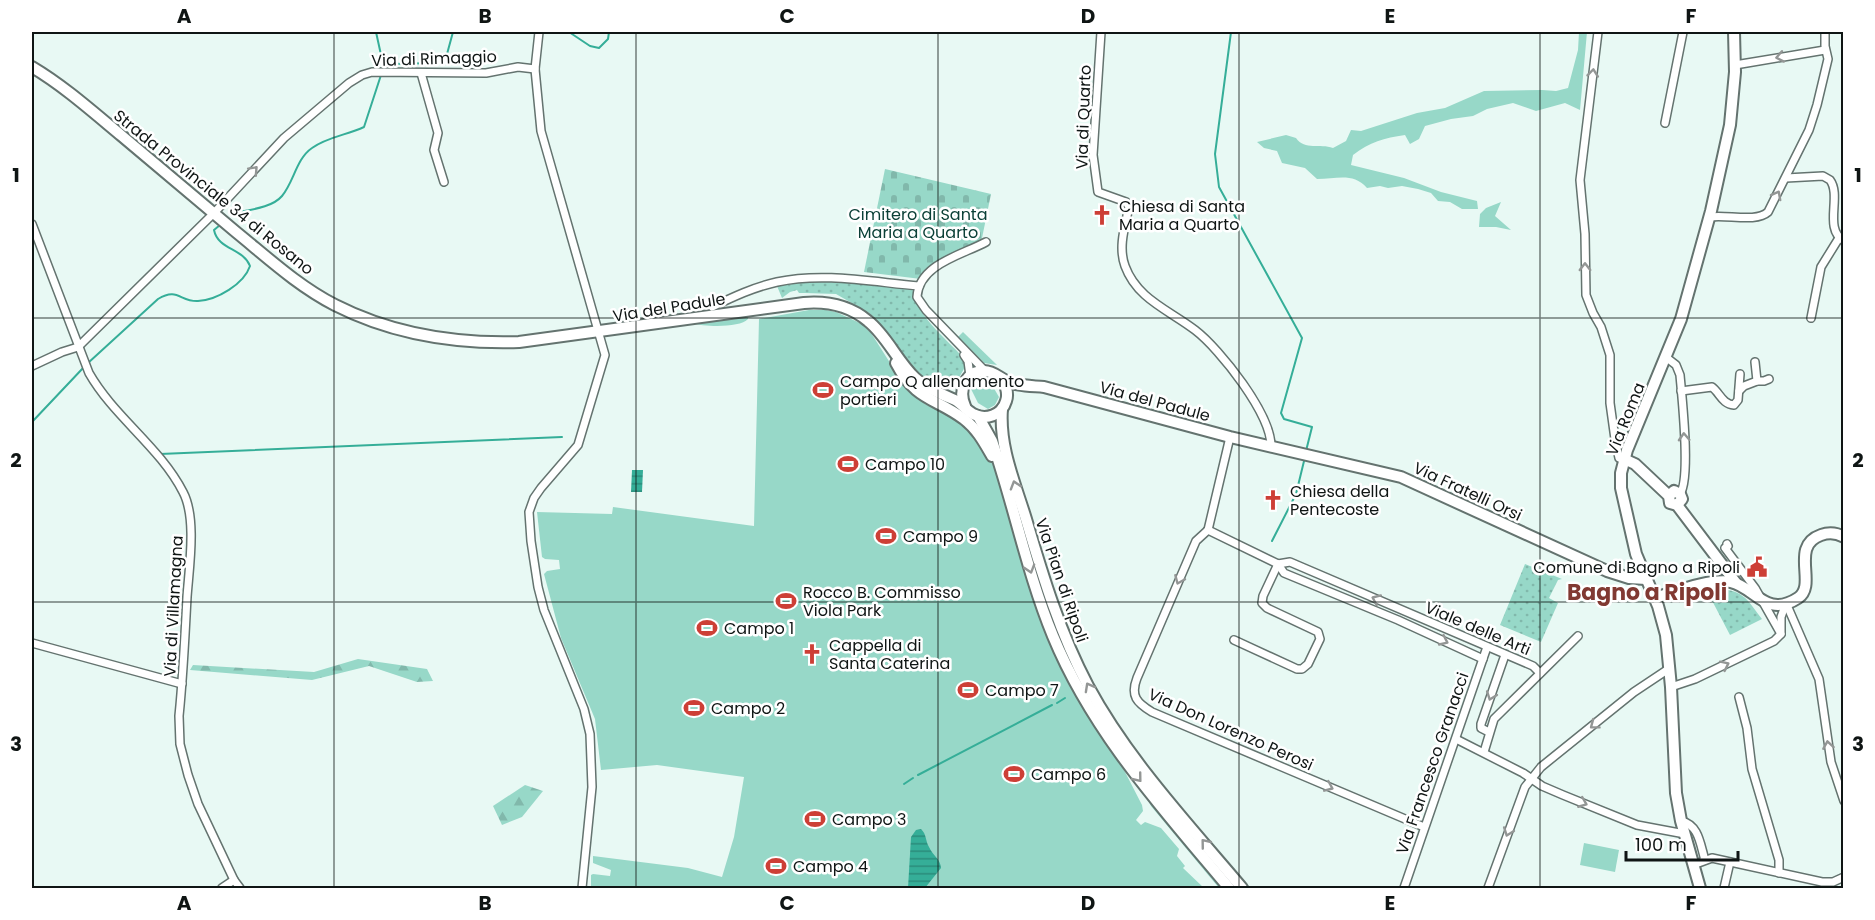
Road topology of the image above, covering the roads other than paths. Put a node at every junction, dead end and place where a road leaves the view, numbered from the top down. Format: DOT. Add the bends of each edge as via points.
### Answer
graph roads {
  1 [pos="539,32"];
  2 [pos="1101,32"];
  3 [pos="1598,32"];
  4 [pos="1683,32"];
  5 [pos="1734,32"];
  6 [pos="1825,32"];
  7 [pos="1825,50"];
  8 [pos="1735,65"];
  9 [pos="32,67"];
  10 [pos="535,69"];
  11 [pos="421,73"];
  12 [pos="1665,123"];
  13 [pos="1786,178"];
  14 [pos="444,182"];
  15 [pos="216,214"];
  16 [pos="1710,217"];
  17 [pos="32,224"];
  18 [pos="1841,239"];
  19 [pos="986,242"];
  20 [pos="920,285"];
  21 [pos="712,307"];
  22 [pos="1811,318"];
  23 [pos="599,332"];
  24 [pos="956,343"];
  25 [pos="889,346"];
  26 [pos="78,347"];
  27 [pos="1667,358"];
  28 [pos="1755,362"];
  29 [pos="32,366"];
  30 [pos="985,371"];
  31 [pos="1740,374"];
  32 [pos="1002,379"];
  33 [pos="1769,379"];
  34 [pos="967,380"];
  35 [pos="1756,381"];
  36 [pos="1032,387"];
  37 [pos="936,391"];
  38 [pos="1681,391"];
  39 [pos="1739,391"];
  40 [pos="1007,397"];
  41 [pos="965,406"];
  42 [pos="1002,409"];
  43 [pos="978,416"];
  44 [pos="1230,437"];
  45 [pos="1271,447"];
  46 [pos="1624,459"];
  47 [pos="1001,473"];
  48 [pos="1676,498"];
  49 [pos="1208,530"];
  50 [pos="1844,537"];
  51 [pos="1727,544"];
  52 [pos="1278,564"];
  53 [pos="1646,579"];
  54 [pos="1736,583"];
  55 [pos="1654,598"];
  56 [pos="1762,601"];
  57 [pos="1786,603"];
  58 [pos="1402,611"];
  59 [pos="1398,620"];
  60 [pos="1781,634"];
  61 [pos="1578,636"];
  62 [pos="1234,640"];
  63 [pos="32,643"];
  64 [pos="1487,647"];
  65 [pos="1505,655"];
  66 [pos="1483,659"];
  67 [pos="1670,668"];
  68 [pos="1540,673"];
  69 [pos="182,684"];
  70 [pos="1671,687"];
  71 [pos="1739,697"];
  72 [pos="1489,732"];
  73 [pos="1456,739"];
  74 [pos="1484,753"];
  75 [pos="1530,778"];
  76 [pos="1844,801"];
  77 [pos="1681,821"];
  78 [pos="1424,827"];
  79 [pos="1685,834"];
  80 [pos="1705,860"];
  81 [pos="1730,862"];
  82 [pos="1693,865"];
  83 [pos="1779,873"];
  84 [pos="1844,877"];
  85 [pos="234,880"];
  86 [pos="222,888"];
  87 [pos="240,888"];
  88 [pos="582,888"];
  89 [pos="1229,888"];
  90 [pos="1242,888"];
  91 [pos="1404,888"];
  92 [pos="1488,888"];
  93 [pos="1700,888"];
  94 [pos="1724,888"];
  1 -- 10 [label="street"];
  2 -- 45 [label="street, Via di Quarto" via="1095,177 1098,192 1126,202 1128,207 1122,252 1125,264 1151,302 1197,331 1213,347 1265,420"];
  46 -- 3 [label="street, one-way" via="1619,458 1610,403 1610,355 1586,295 1586,234 1580,180"];
  4 -- 12 [label="street"];
  5 -- 8 [label="main road, Via Roma"];
  6 -- 7 [label="street"];
  7 -- 8 [label="street, one-way"];
  7 -- 13 [label="street" via="1828,59 1817,105"];
  8 -- 16 [label="main road, Via Roma" via="1728,138"];
  9 -- 15 [label="main road, Strada Provinciale 34 di Rosano" via="57,83"];
  10 -- 11 [label="street, Via di Rimaggio"];
  10 -- 23 [label="street" via="541,130"];
  11 -- 14 [label="street" via="438,133 434,150"];
  15 -- 11 [label="street, Via di Rimaggio, one-way" via="285,138 362,75"];
  16 -- 13 [label="street, one-way" via="1762,217"];
  13 -- 18 [label="street" via="1823,176 1832,182 1835,231"];
  15 -- 23 [label="main road, Strada Provinciale 34 di Rosano" via="313,291 382,325 421,335 482,342 519,342"];
  15 -- 26 [label="street, Via di Rimaggio"];
  16 -- 27 [label="main road, Via Roma"];
  17 -- 26 [label="street, Via di Villamagna"];
  18 -- 22 [label="street" via="1821,267"];
  19 -- 20 [label="street" via="933,268"];
  20 -- 21 [label="street, Via del Padule" via="823,277 758,287"];
  20 -- 24 [label="street, Via del Padule" via="918,301"];
  23 -- 25 [label="main road, Via del Padule" via="818,302 840,306 862,317"];
  23 -- 88 [label="street, Via del Padule" via="605,360 580,440 534,498 529,512 533,558 544,610 584,709 590,734 592,787"];
  24 -- 30 [label="street, Via del Padule"];
  24 -- 34 [label="street, Via del Padule" via="968,361"];
  25 -- 37 [label="main road, Via del Padule" via="915,378"];
  25 -- 47 [label="main road, Via Pian di Ripoli" via="910,385 971,426"];
  26 -- 29 [label="street, Via di Rimaggio"];
  26 -- 69 [label="street, Via di Villamagna" via="97,388 163,463 183,493 191,537"];
  27 -- 38 [label="street" via="1679,371"];
  27 -- 46 [label="main road, Via Roma"];
  28 -- 35 [label="street"];
  30 -- 32 [label="main road, Via del Padule"];
  30 -- 34 [label="main road"];
  31 -- 39 [label="street"];
  32 -- 36 [label="main road, Via del Padule"];
  32 -- 40 [label="main road"];
  33 -- 35 [label="street"];
  34 -- 37 [label="main road" via="951,389"];
  34 -- 41 [label="main road, Via del Padule" via="962,396"];
  35 -- 39 [label="street"];
  36 -- 40 [label="main road"];
  36 -- 44 [label="main road, Via del Padule"];
  37 -- 41 [label="main road, Via del Padule"];
  38 -- 39 [label="street" via="1712,387 1728,405 1738,400"];
  48 -- 38 [label="street, one-way" via="1684,486 1685,466"];
  40 -- 42 [label="main road"];
  41 -- 43 [label="main road, Via del Padule"];
  42 -- 43 [label="main road" via="991,416"];
  90 -- 42 [label="main road, Via Pian di Ripoli, one-way" via="1125,746 1078,666 1052,604 1009,466 1002,439"];
  43 -- 47 [label="main road, Via Pian di Ripoli" via="992,441"];
  44 -- 45 [label="main road, Via del Padule"];
  44 -- 49 [label="street"];
  45 -- 53 [label="main road, Via Fratelli Orsi" via="1401,477 1607,571"];
  46 -- 48 [label="main road"];
  46 -- 53 [label="main road, Via Roma" via="1621,488 1636,554"];
  47 -- 89 [label="main road, Via Pian di Ripoli, one-way" via="1053,637 1080,692 1129,767"];
  48 -- 54 [label="main road"];
  49 -- 52 [label="street, Viale delle Arti"];
  49 -- 78 [label="street, Via Don Lorenzo Perosi, one-way" via="1196,541 1137,678 1133,690 1137,703"];
  50 -- 57 [label="main road" via="1824,534 1809,543 1802,593"];
  51 -- 56 [label="street" via="1725,548"];
  58 -- 52 [label="street, Viale delle Arti, one-way" via="1290,561"];
  52 -- 59 [label="street, Viale delle Arti" via="1284,573"];
  52 -- 62 [label="street" via="1262,603 1318,632 1320,639 1308,664 1297,669"];
  53 -- 55 [label="main road, Via Roma"];
  54 -- 55 [label="main road" via="1713,583"];
  54 -- 56 [label="main road"];
  55 -- 67 [label="main road, Via Roma" via="1664,626"];
  56 -- 57 [label="main road"];
  56 -- 60 [label="street"];
  57 -- 60 [label="street"];
  76 -- 57 [label="street, one-way" via="1831,762 1819,679"];
  58 -- 59 [label="street, Viale delle Arti"];
  58 -- 64 [label="street, Viale delle Arti"];
  59 -- 66 [label="street, Viale delle Arti, one-way"];
  70 -- 60 [label="street, one-way" via="1774,641"];
  61 -- 68 [label="street"];
  63 -- 69 [label="street"];
  64 -- 65 [label="street, Viale delle Arti"];
  64 -- 66 [label="street, Via Francesco Granacci"];
  65 -- 68 [label="street, Viale delle Arti" via="1533,666"];
  65 -- 72 [label="street, one-way" via="1481,724"];
  66 -- 73 [label="street, Via Francesco Granacci"];
  67 -- 70 [label="main road, Via Roma"];
  67 -- 75 [label="street, one-way" via="1634,692"];
  68 -- 72 [label="street" via="1497,715"];
  69 -- 85 [label="street, Via di Villamagna" via="180,744 185,765 198,804"];
  70 -- 77 [label="main road, Via Roma" via="1674,779"];
  71 -- 83 [label="street" via="1752,769 1779,860"];
  72 -- 74 [label="street"];
  73 -- 74 [label="street"];
  73 -- 78 [label="street, Via Francesco Granacci"];
  74 -- 75 [label="street"];
  75 -- 79 [label="street, one-way" via="1629,822"];
  75 -- 92 [label="street, one-way"];
  77 -- 79 [label="main road, Via Roma"];
  77 -- 80 [label="street" via="1694,827"];
  78 -- 91 [label="street, Via Francesco Granacci"];
  79 -- 82 [label="main road, Via Roma"];
  80 -- 81 [label="street"];
  80 -- 82 [label="street"];
  81 -- 83 [label="street"];
  81 -- 94 [label="street"];
  82 -- 93 [label="main road, Via Roma"];
  83 -- 84 [label="street" via="1827,883"];
  85 -- 86 [label="street"];
  85 -- 87 [label="street, Via di Villamagna"];
}
